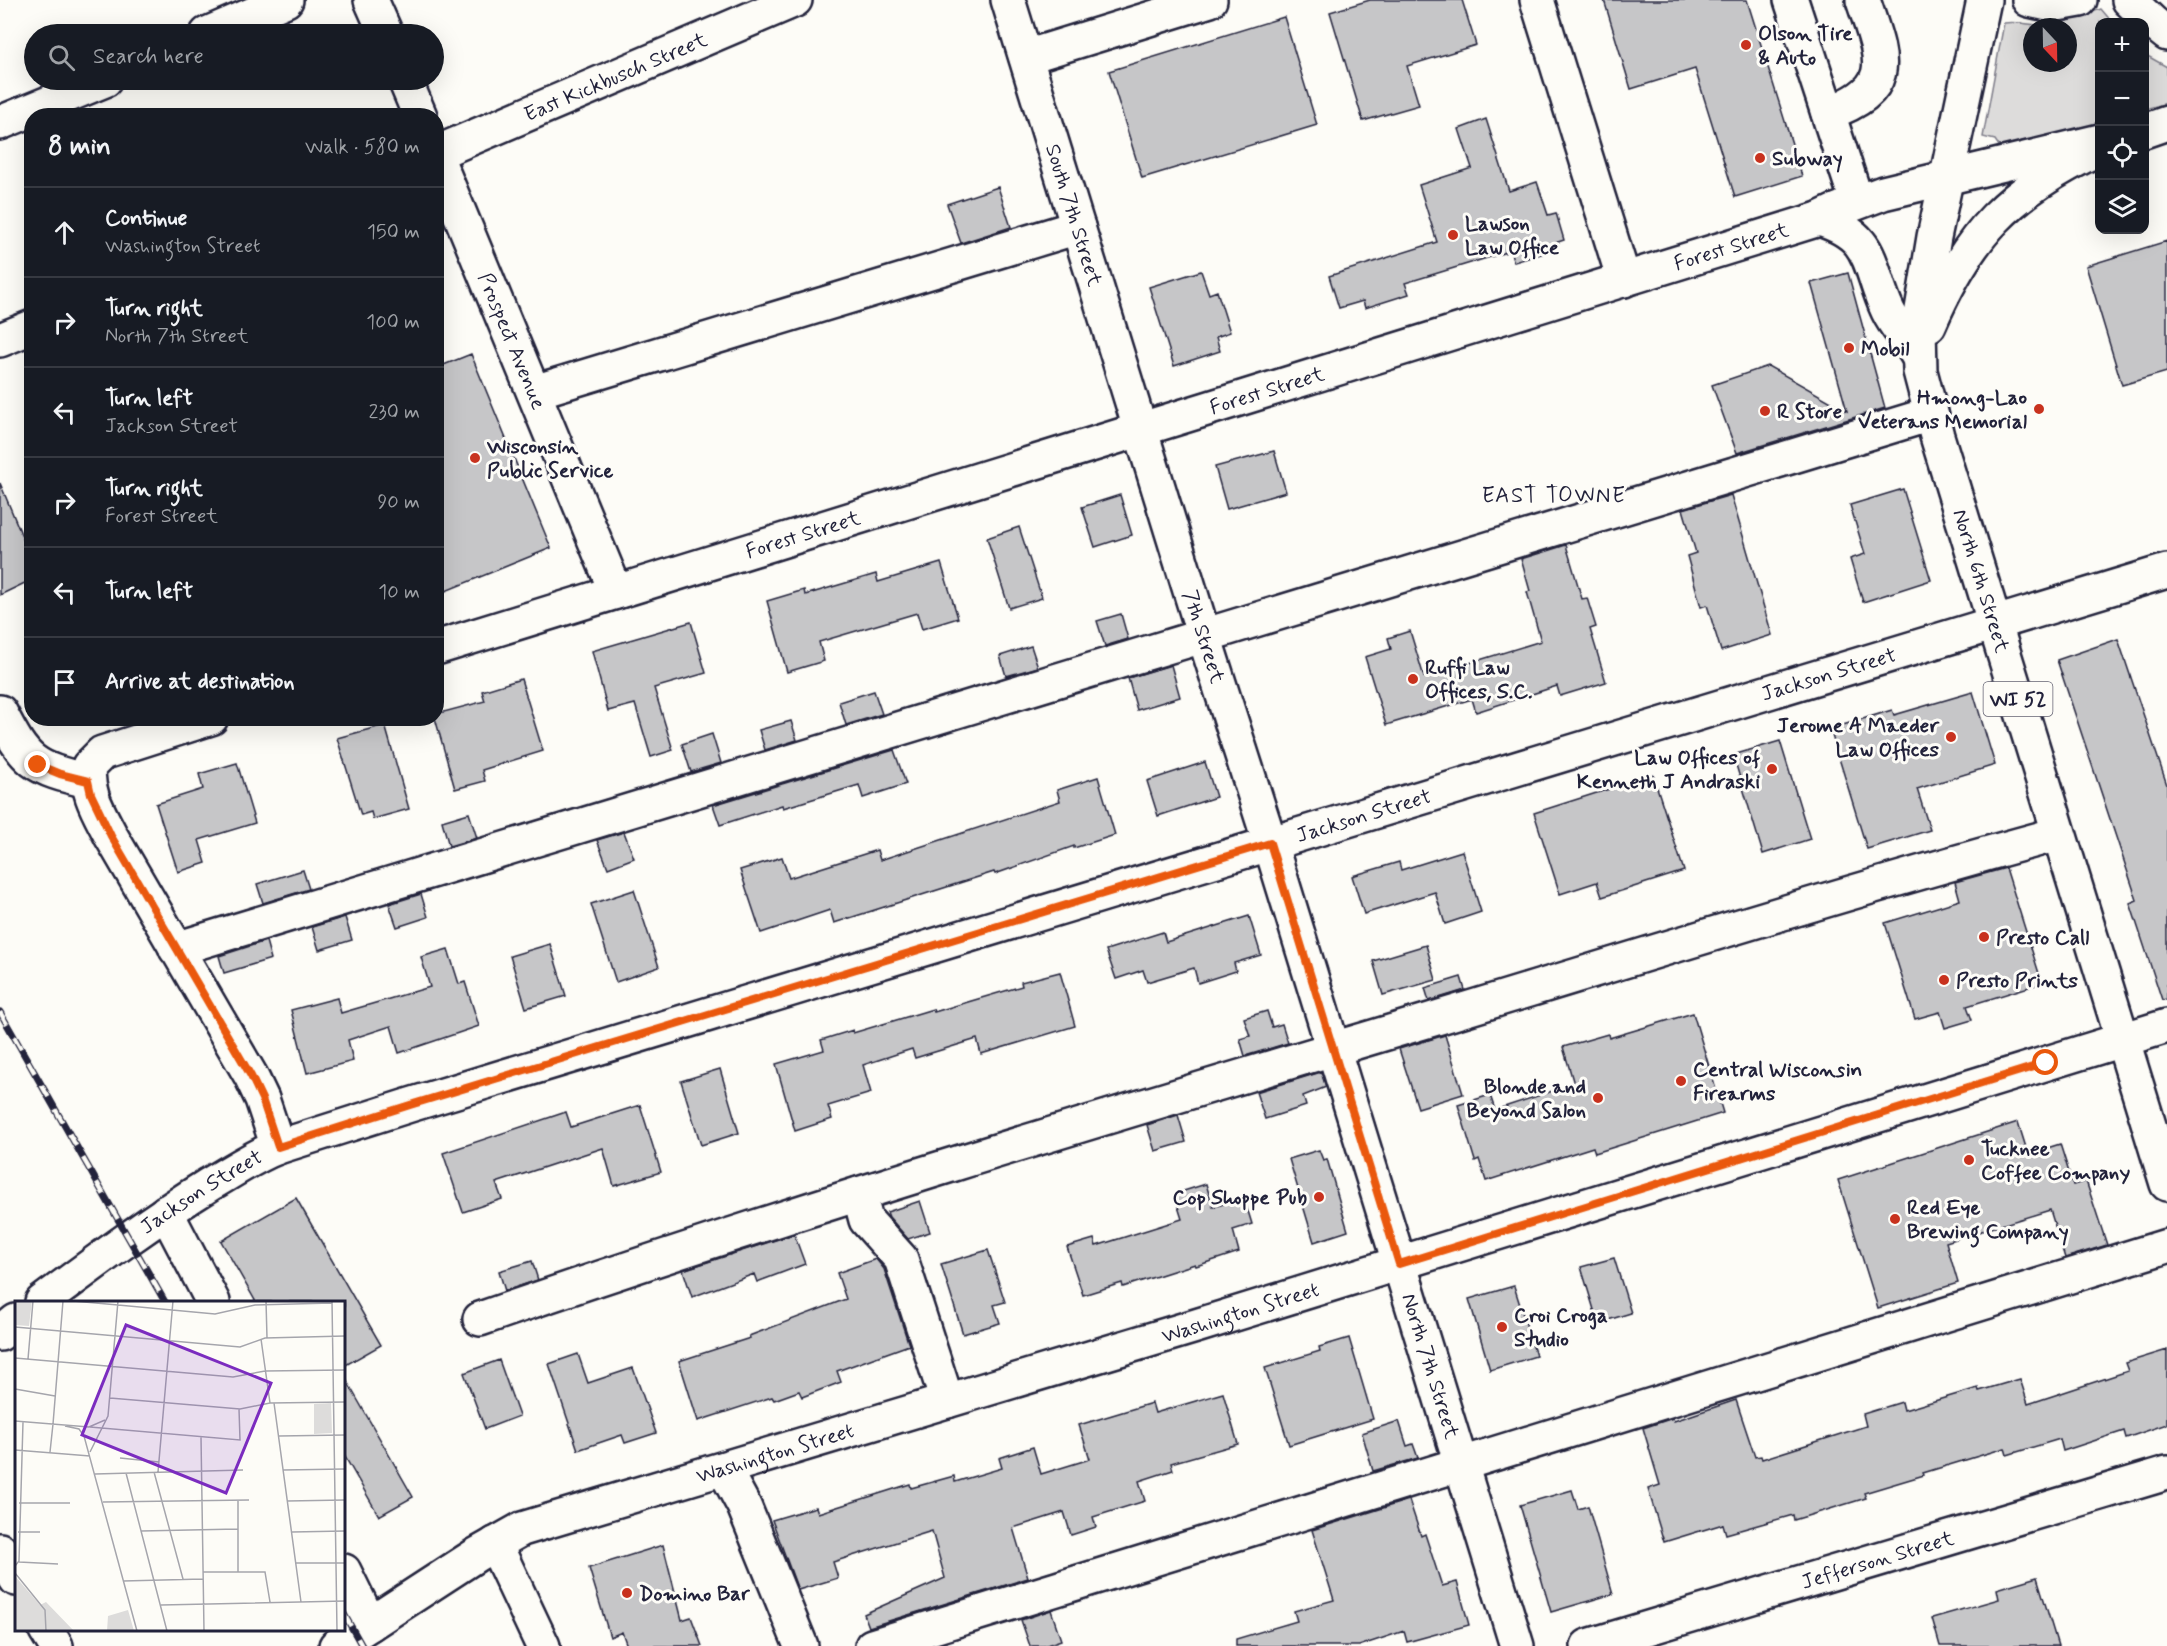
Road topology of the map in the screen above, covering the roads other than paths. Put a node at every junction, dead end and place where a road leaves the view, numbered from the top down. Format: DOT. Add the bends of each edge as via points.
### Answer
graph roads {
  1 [pos="286,0"];
  2 [pos="371,0"];
  3 [pos="795,0"];
  4 [pos="1008,0"];
  5 [pos="1210,0"];
  6 [pos="1537,0"];
  7 [pos="1791,0"];
  8 [pos="1863,0"];
  9 [pos="1984,0"];
  10 [pos="2029,0"];
  11 [pos="2080,0"];
  12 [pos="2129,0"];
  13 [pos="230,24"];
  14 [pos="382,24"];
  15 [pos="2167,34"];
  16 [pos="1026,57"];
  17 [pos="81,90"];
  18 [pos="409,90"];
  19 [pos="37,108"];
  20 [pos="417,108"];
  21 [pos="24,113"];
  22 [pos="1828,113"];
  23 [pos="0,123"];
  24 [pos="2167,123"];
  25 [pos="2149,129"];
  26 [pos="2095,142"];
  27 [pos="444,151"];
  28 [pos="2095,151"];
  29 [pos="444,173"];
  30 [pos="1946,178"];
  31 [pos="1857,202"];
  32 [pos="1819,219"];
  33 [pos="1078,228"];
  34 [pos="1624,280"];
  35 [pos="24,330"];
  36 [pos="0,340"];
  37 [pos="1919,358"];
  38 [pos="534,392"];
  39 [pos="1931,414"];
  40 [pos="1141,430"];
  41 [pos="2167,571"];
  42 [pos="616,592"];
  43 [pos="1996,623"];
  44 [pos="1204,636"];
  45 [pos="444,646"];
  46 [pos="0,712"];
  47 [pos="187,726"];
  48 [pos="88,781"];
  49 [pos="2058,834"];
  50 [pos="1270,843"];
  51 [pos="176,949"];
  52 [pos="2167,1026"];
  53 [pos="2122,1040"];
  54 [pos="1333,1049"];
  55 [pos="278,1147"];
  56 [pos="2167,1184"];
  57 [pos="858,1194"];
  58 [pos="166,1212"];
  59 [pos="2167,1246"];
  60 [pos="1399,1264"];
  61 [pos="43,1301"];
  62 [pos="212,1301"];
  63 [pos="480,1319"];
  64 [pos="15,1322"];
  65 [pos="0,1334"];
  66 [pos="947,1401"];
  67 [pos="1461,1464"];
  68 [pos="724,1469"];
  69 [pos="2167,1473"];
  70 [pos="495,1544"];
  71 [pos="0,1550"];
  72 [pos="345,1574"];
  73 [pos="15,1577"];
  74 [pos="15,1591"];
  75 [pos="0,1598"];
  76 [pos="370,1624"];
  77 [pos="47,1631"];
  78 [pos="56,1646"];
  79 [pos="336,1646"];
  80 [pos="543,1646"];
  81 [pos="801,1646"];
  82 [pos="872,1646"];
  83 [pos="1517,1646"];
  84 [pos="1588,1646"];
  1 -- 13 [label="street"];
  2 -- 14 [label="street"];
  3 -- 27 [label="street, East Kickbusch Street"];
  4 -- 16 [label="street, South 7th Street"];
  5 -- 16 [label="street"];
  6 -- 34 [label="street"];
  7 -- 22 [label="street"];
  8 -- 22 [label="street" via="1878,46 1879,74 1863,97"];
  9 -- 30 [label="street, North 6th Street"];
  10 -- 11 [label="street" via="2052,5"];
  12 -- 15 [label="street"];
  16 -- 33 [label="street, South 7th Street"];
  17 -- 19 [label="street"];
  18 -- 20 [label="street"];
  21 -- 23 [label="street"];
  22 -- 31 [label="street"];
  24 -- 25 [label="street"];
  26 -- 30 [label="street, Forest Street"];
  28 -- 37 [label="street, WI 52" via="2029,189 1985,227 1946,289"];
  29 -- 38 [label="street, Prospect Avenue"];
  30 -- 31 [label="street, Forest Street"];
  30 -- 37 [label="street, North 6th Street" via="1924,286"];
  31 -- 32 [label="street, Forest Street"];
  32 -- 34 [label="street, Forest Street"];
  32 -- 37 [label="street" via="1841,227 1861,244 1890,314"];
  33 -- 38 [label="street"];
  33 -- 40 [label="street, South 7th Street"];
  34 -- 40 [label="street, Forest Street"];
  35 -- 36 [label="street"];
  37 -- 39 [label="street, North 6th Street / WI 52"];
  38 -- 42 [label="street, Prospect Avenue"];
  39 -- 43 [label="street, North 6th Street / WI 52"];
  39 -- 44 [label="street"];
  40 -- 42 [label="street, Forest Street"];
  40 -- 44 [label="street, 7th Street"];
  41 -- 43 [label="street, Jackson Street"];
  42 -- 45 [label="street, Forest Street"];
  43 -- 49 [label="street, North 6th Street / WI 52"];
  43 -- 50 [label="street, Jackson Street"];
  44 -- 50 [label="street, 7th Street"];
  44 -- 51 [label="street"];
  46 -- 48 [label="street" via="31,760 60,774"];
  47 -- 48 [label="street" via="102,753 89,766"];
  48 -- 51 [label="street" via="107,827"];
  49 -- 53 [label="street, North 6th Street / WI 52"];
  49 -- 54 [label="street" via="1811,904"];
  50 -- 54 [label="street, North 7th Street"];
  50 -- 55 [label="street, Jackson Street"];
  51 -- 55 [label="street" via="251,1076"];
  52 -- 53 [label="street, Washington Street"];
  53 -- 56 [label="street, North 6th Street / WI 52"];
  53 -- 60 [label="street, Washington Street"];
  54 -- 57 [label="street"];
  54 -- 60 [label="street, North 7th Street"];
  55 -- 58 [label="street, Jackson Street" via="261,1153"];
  57 -- 63 [label="street"];
  57 -- 66 [label="street" via="866,1220 901,1259"];
  58 -- 61 [label="street, Jackson Street"];
  58 -- 62 [label="street"];
  59 -- 67 [label="street"];
  60 -- 66 [label="street, Washington Street"];
  60 -- 67 [label="street, North 7th Street"];
  64 -- 65 [label="street"];
  66 -- 68 [label="street, Washington Street"];
  67 -- 82 [label="street"];
  67 -- 83 [label="street, North 7th Street"];
  68 -- 70 [label="street, Washington Street" via="522,1529"];
  68 -- 81 [label="street" via="744,1506"];
  69 -- 84 [label="street, Jefferson Street"];
  70 -- 76 [label="street, Washington Street"];
  70 -- 80 [label="street"];
  71 -- 73 [label="street"];
  72 -- 76 [label="street"];
  74 -- 75 [label="street"];
  76 -- 79 [label="street, Washington Street"];
  77 -- 78 [label="street"];
}
